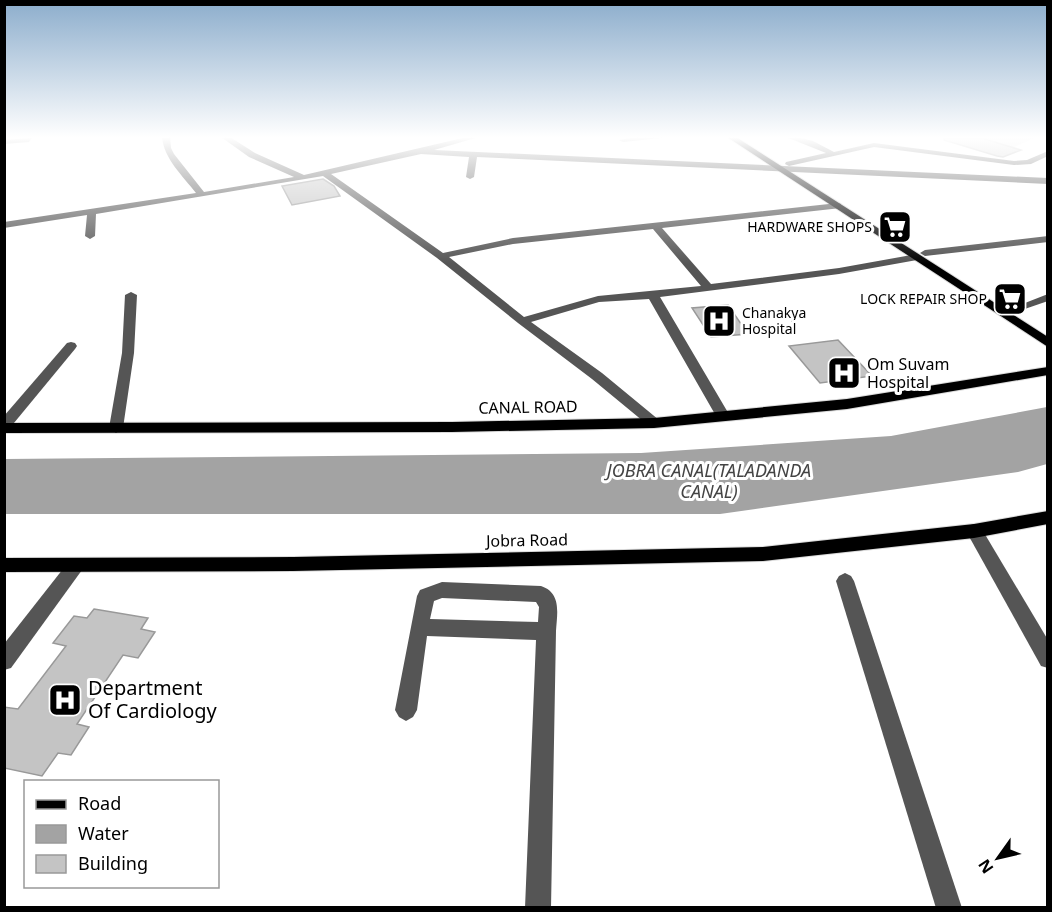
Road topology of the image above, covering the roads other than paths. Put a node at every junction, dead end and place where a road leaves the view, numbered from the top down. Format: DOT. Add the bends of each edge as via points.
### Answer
graph roads {
  1 [pos="190,180"];
  2 [pos="288,180"];
  3 [pos="333,180"];
  4 [pos="803,180"];
  5 [pos="806,180"];
  6 [pos="202,195"];
  7 [pos="838,206"];
  8 [pos="92,212"];
  9 [pos="4,225"];
  10 [pos="656,227"];
  11 [pos="90,236"];
  12 [pos="1047,239"];
  13 [pos="921,255"];
  14 [pos="441,256"];
  15 [pos="708,287"];
  16 [pos="131,295"];
  17 [pos="653,295"];
  18 [pos="1047,297"];
  19 [pos="1013,310"];
  20 [pos="522,321"];
  21 [pos="1047,332"];
  22 [pos="1047,343"];
  23 [pos="71,346"];
  24 [pos="1047,371"];
  25 [pos="723,416"];
  26 [pos="654,423"];
  27 [pos="4,427"];
  28 [pos="116,428"];
  29 [pos="1047,517"];
  30 [pos="974,531"];
  31 [pos="4,565"];
  32 [pos="76,565"];
  33 [pos="845,581"];
  34 [pos="419,627"];
  35 [pos="546,631"];
  36 [pos="1047,659"];
  37 [pos="4,661"];
  38 [pos="406,710"];
  39 [pos="538,908"];
  40 [pos="949,908"];
  1 -- 6 [label="street"];
  2 -- 6 [label="street"];
  3 -- 14 [label="street"];
  4 -- 7 [label="main road"];
  5 -- 13 [label="main road"];
  6 -- 8 [label="street"];
  7 -- 10 [label="street"];
  7 -- 13 [label="main road"];
  8 -- 9 [label="street"];
  8 -- 11 [label="street"];
  10 -- 14 [label="street" via="513,241"];
  10 -- 15 [label="street"];
  12 -- 13 [label="street"];
  13 -- 15 [label="street" via="839,271"];
  13 -- 19 [label="main road"];
  13 -- 22 [label="main road"];
  14 -- 20 [label="street"];
  15 -- 17 [label="street"];
  16 -- 28 [label="street" via="128,354"];
  17 -- 20 [label="street" via="598,299"];
  17 -- 25 [label="street"];
  18 -- 19 [label="street"];
  19 -- 21 [label="main road"];
  20 -- 26 [label="street"];
  23 -- 27 [label="street"];
  24 -- 25 [label="main road, CANAL ROAD" via="847,404"];
  25 -- 26 [label="main road, CANAL ROAD"];
  26 -- 28 [label="main road, CANAL ROAD"];
  27 -- 28 [label="main road, CANAL ROAD"];
  29 -- 30 [label="main road, Jobra Road"];
  30 -- 32 [label="main road, Jobra Road" via="763,554"];
  30 -- 36 [label="street"];
  31 -- 32 [label="main road, Jobra Road"];
  32 -- 37 [label="street"];
  33 -- 40 [label="street"];
  34 -- 35 [label="street"];
  34 -- 35 [label="street" via="426,596 442,590 541,594 549,605"];
  34 -- 38 [label="street"];
  35 -- 39 [label="street"];
}
